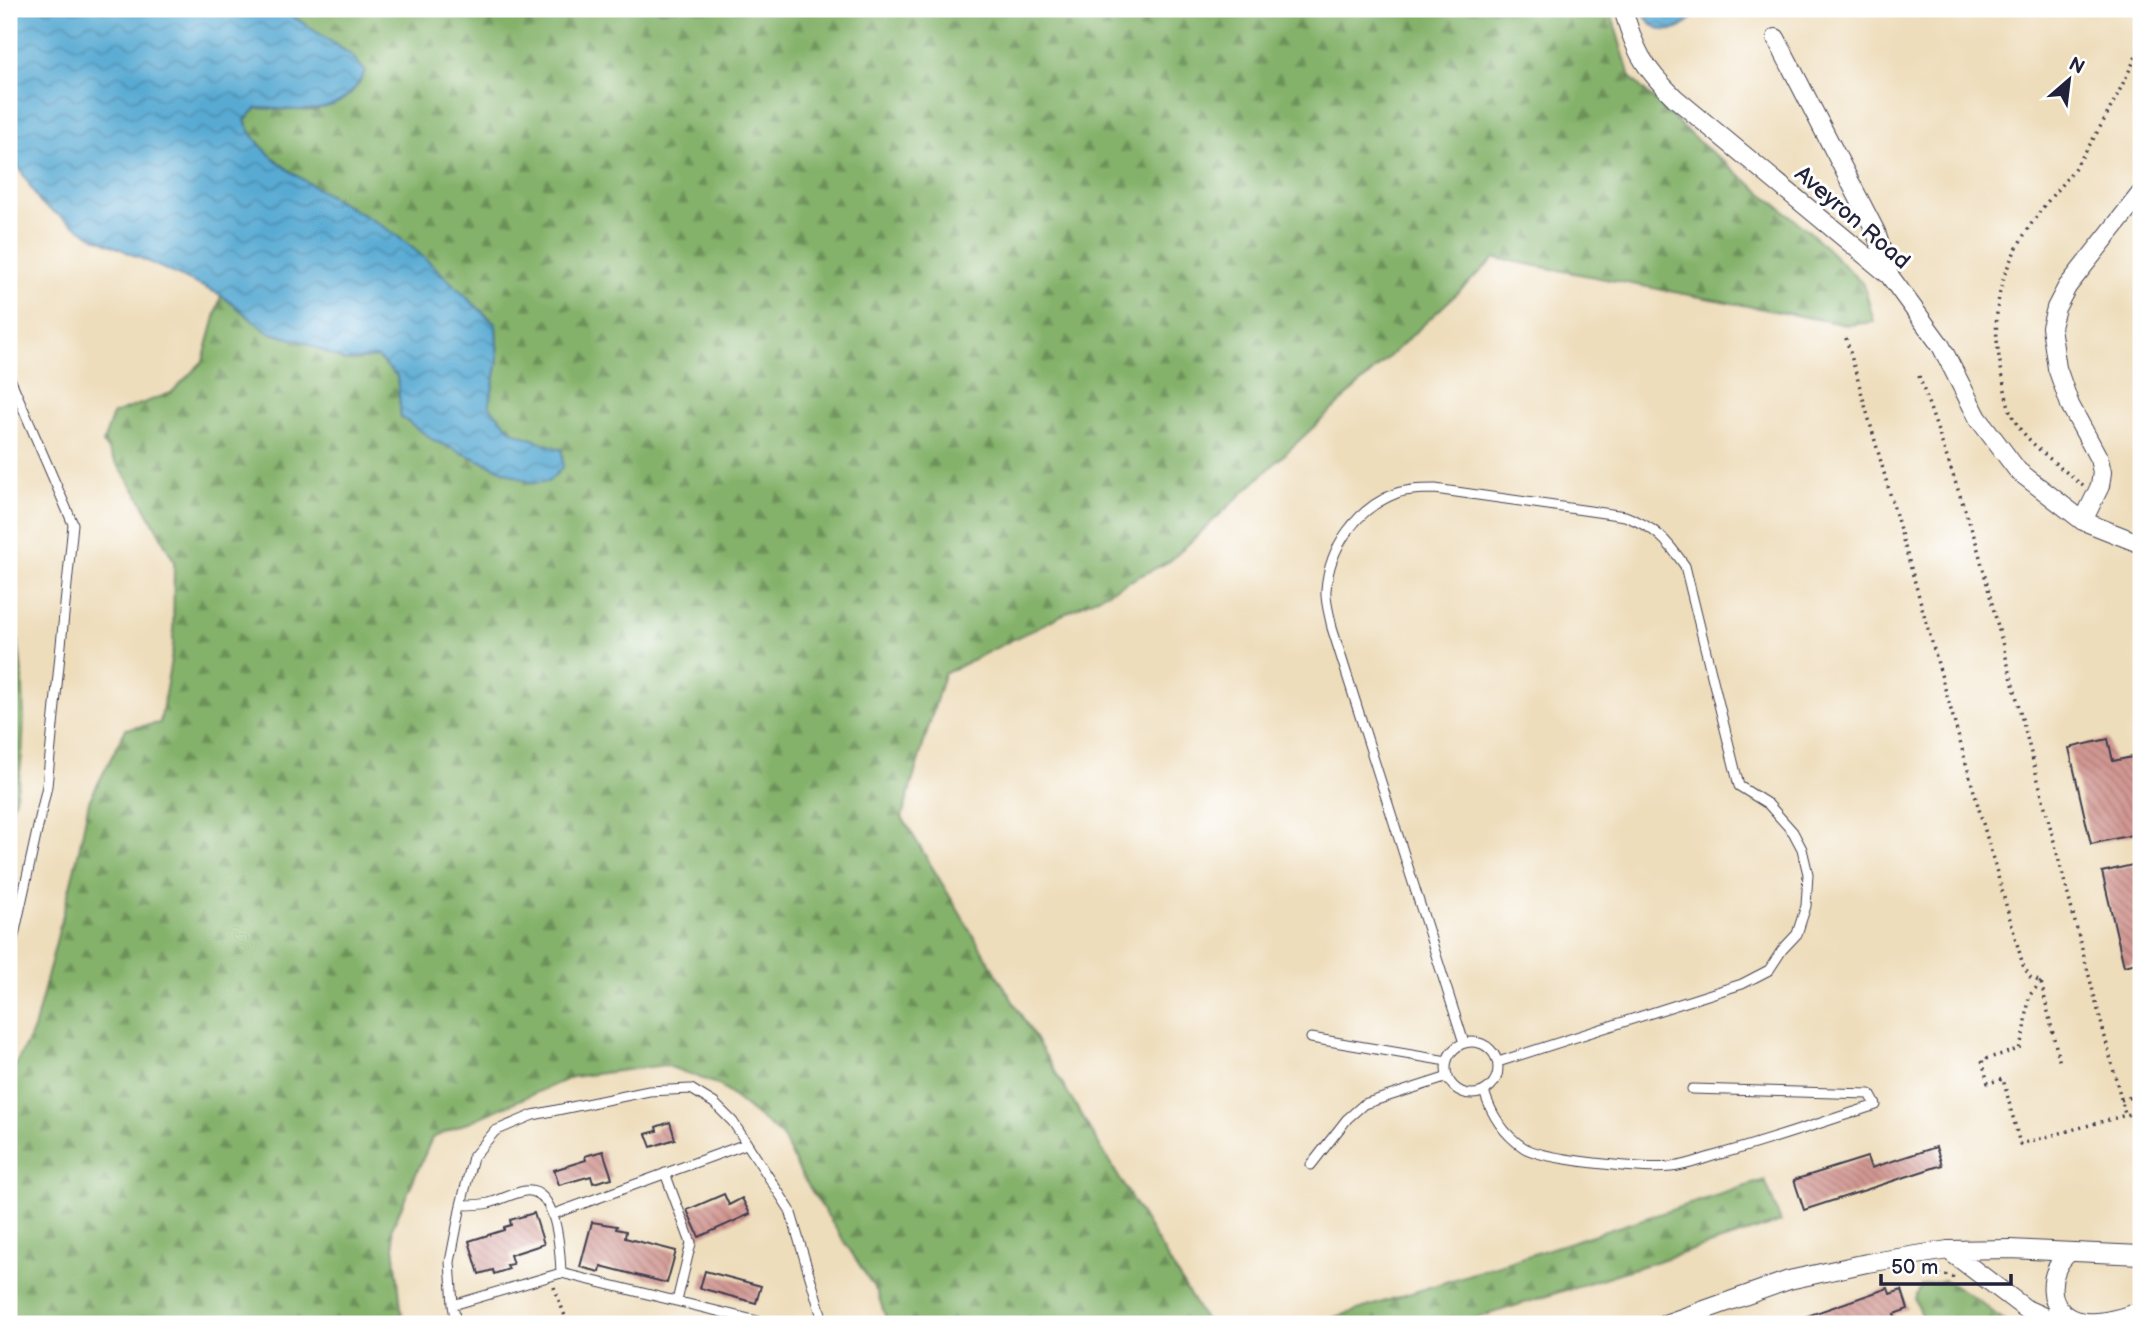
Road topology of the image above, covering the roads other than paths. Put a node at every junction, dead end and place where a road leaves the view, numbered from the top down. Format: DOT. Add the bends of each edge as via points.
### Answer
graph roads {
  1 [pos="1623,9"];
  2 [pos="1776,38"];
  3 [pos="2141,193"];
  4 [pos="1889,275"];
  5 [pos="9,376"];
  6 [pos="2083,521"];
  7 [pos="2141,544"];
  8 [pos="9,958"];
  9 [pos="1311,1038"];
  10 [pos="1464,1043"];
  11 [pos="1447,1060"];
  12 [pos="1498,1062"];
  13 [pos="1448,1077"];
  14 [pos="1692,1089"];
  15 [pos="1484,1091"];
  16 [pos="746,1144"];
  17 [pos="1311,1165"];
  18 [pos="665,1173"];
  19 [pos="461,1205"];
  20 [pos="554,1214"];
  21 [pos="1948,1250"];
  22 [pos="2070,1251"];
  23 [pos="2141,1255"];
  24 [pos="561,1273"];
  25 [pos="677,1301"];
  26 [pos="453,1305"];
  27 [pos="2141,1310"];
  28 [pos="2080,1321"];
  29 [pos="456,1324"];
  30 [pos="770,1324"];
  31 [pos="824,1324"];
  32 [pos="1665,1324"];
  1 -- 4 [label="street, Aveyron Road" via="1633,44 1651,75"];
  2 -- 4 [label="street" via="1876,232"];
  3 -- 6 [label="street" via="2067,287 2051,327 2057,368 2070,405 2102,472"];
  4 -- 6 [label="street, Aveyron Road" via="1941,346 1978,418 2018,471"];
  5 -- 8 [label="lane" via="73,524 47,786"];
  6 -- 7 [label="street, Aveyron Road"];
  9 -- 11 [label="lane"];
  10 -- 11 [label="lane"];
  10 -- 12 [label="lane" via="1489,1047"];
  10 -- 12 [label="lane" via="1332,628 1326,591 1340,542 1358,519 1398,493 1417,490 1625,516 1667,540 1685,566 1739,786 1768,804 1793,832 1808,874 1806,906 1797,934 1769,970 1742,984"];
  11 -- 13 [label="lane"];
  12 -- 15 [label="lane" via="1496,1079"];
  13 -- 15 [label="lane" via="1467,1094"];
  13 -- 17 [label="lane" via="1364,1104"];
  14 -- 15 [label="lane" via="1870,1094 1876,1105 1671,1167 1622,1166 1524,1149 1501,1128"];
  16 -- 18 [label="lane"];
  16 -- 19 [label="lane" via="714,1103 691,1089 649,1091 533,1115 495,1131 473,1157"];
  16 -- 31 [label="lane" via="790,1210"];
  18 -- 20 [label="lane"];
  18 -- 25 [label="lane" via="691,1243"];
  19 -- 20 [label="lane" via="534,1191"];
  19 -- 26 [label="lane" via="450,1262"];
  20 -- 24 [label="lane"];
  21 -- 22 [label="street"];
  21 -- 28 [label="street" via="2026,1309 2055,1322"];
  21 -- 32 [label="street" via="1789,1280"];
  22 -- 23 [label="street"];
  22 -- 28 [label="street" via="2055,1271 2053,1297 2063,1312"];
  24 -- 25 [label="lane"];
  24 -- 26 [label="lane"];
  25 -- 30 [label="lane"];
  26 -- 29 [label="lane"];
  27 -- 28 [label="street" via="2115,1319"];
}
